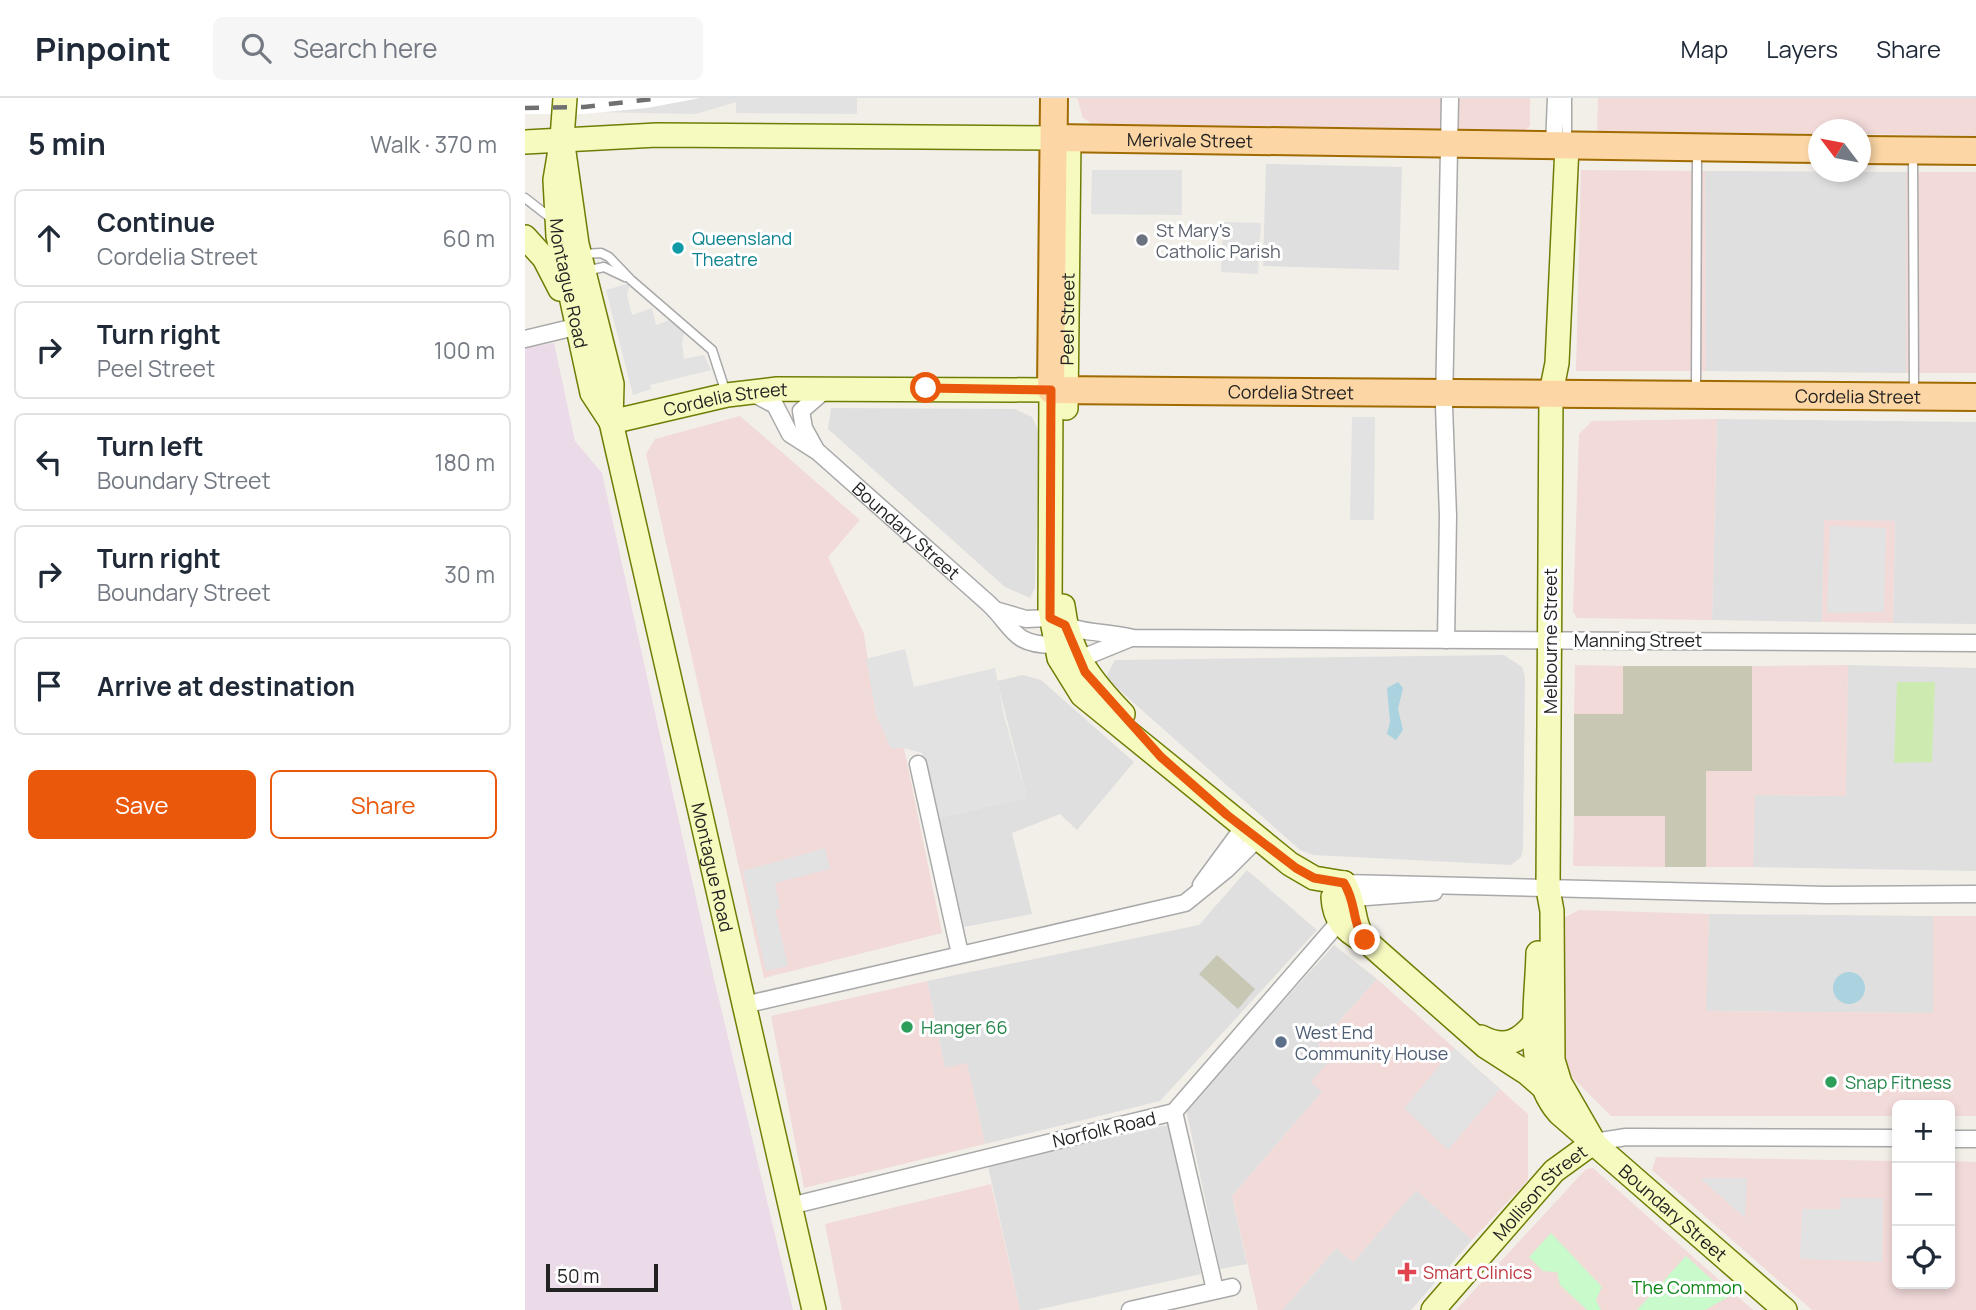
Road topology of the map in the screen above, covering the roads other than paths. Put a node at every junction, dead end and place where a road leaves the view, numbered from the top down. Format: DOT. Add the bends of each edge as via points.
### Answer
graph roads {
  1 [pos="565,98"];
  2 [pos="1054,98"];
  3 [pos="1069,98"];
  4 [pos="1450,98"];
  5 [pos="1556,98"];
  6 [pos="1567,98"];
  7 [pos="562,138"];
  8 [pos="1061,138"];
  9 [pos="525,142"];
  10 [pos="1449,145"];
  11 [pos="1560,146"];
  12 [pos="1697,148"];
  13 [pos="1808,149"];
  14 [pos="1871,150"];
  15 [pos="1913,150"];
  16 [pos="1976,151"];
  17 [pos="525,198"];
  18 [pos="556,223"];
  19 [pos="525,237"];
  20 [pos="582,263"];
  21 [pos="631,280"];
  22 [pos="575,327"];
  23 [pos="525,339"];
  24 [pos="831,387"];
  25 [pos="1059,390"];
  26 [pos="751,392"];
  27 [pos="1445,392"];
  28 [pos="1551,393"];
  29 [pos="1696,394"];
  30 [pos="727,395"];
  31 [pos="1914,396"];
  32 [pos="1976,397"];
  33 [pos="611,422"];
  34 [pos="818,452"];
  35 [pos="995,610"];
  36 [pos="1057,629"];
  37 [pos="1133,638"];
  38 [pos="1446,639"];
  39 [pos="1550,640"];
  40 [pos="1976,643"];
  41 [pos="1077,657"];
  42 [pos="1161,757"];
  43 [pos="918,764"];
  44 [pos="1239,831"];
  45 [pos="1548,889"];
  46 [pos="1343,893"];
  47 [pos="1976,894"];
  48 [pos="1339,922"];
  49 [pos="1367,942"];
  50 [pos="960,954"];
  51 [pos="744,1005"];
  52 [pos="1537,1020"];
  53 [pos="1468,1031"];
  54 [pos="1543,1087"];
  55 [pos="1174,1112"];
  56 [pos="1892,1138"];
  57 [pos="1955,1139"];
  58 [pos="1976,1139"];
  59 [pos="1594,1142"];
  60 [pos="790,1206"];
  61 [pos="1232,1287"];
  62 [pos="1215,1290"];
  63 [pos="814,1310"];
  64 [pos="1130,1310"];
  65 [pos="1433,1310"];
  66 [pos="1785,1310"];
  1 -- 7 [label="street, Montague Road"];
  2 -- 8 [label="main road, Peel Street"];
  3 -- 8 [label="main road, Peel Street"];
  4 -- 10 [label="street"];
  5 -- 11 [label="street, Melbourne Street"];
  6 -- 11 [label="lane"];
  7 -- 8 [label="street, Merivale Street"];
  7 -- 9 [label="street, Merivale Street"];
  7 -- 18 [label="street, Montague Road" via="555,180"];
  7 -- 20 [label="street, Montague Road"];
  8 -- 10 [label="main road, Merivale Street"];
  8 -- 25 [label="main road, Peel Street"];
  10 -- 11 [label="main road, Merivale Street"];
  10 -- 27 [label="street"];
  11 -- 12 [label="main road, Merivale Street"];
  11 -- 28 [label="street, Melbourne Street" via="1543,374"];
  12 -- 13 [label="main road, Merivale Street"];
  12 -- 29 [label="lane"];
  14 -- 15 [label="main road"];
  15 -- 16 [label="main road"];
  15 -- 31 [label="lane"];
  17 -- 18 [label="lane"];
  18 -- 22 [label="street, Montague Road"];
  19 -- 22 [label="street" via="548,264"];
  20 -- 21 [label="lane"];
  20 -- 21 [label="lane" via="605,255"];
  20 -- 33 [label="street, Montague Road" via="612,384"];
  21 -- 30 [label="lane" via="712,350"];
  22 -- 23 [label="street"];
  22 -- 33 [label="street, Montague Road" via="594,399"];
  24 -- 25 [label="street, Cordelia Street"];
  24 -- 26 [label="street, Cordelia Street"];
  24 -- 34 [label="street, Boundary Street" via="811,398 801,411 804,428"];
  25 -- 27 [label="main road, Cordelia Street"];
  25 -- 36 [label="street, Peel Street"];
  26 -- 30 [label="street, Cordelia Street"];
  26 -- 34 [label="street, Boundary Street" via="775,405 790,434"];
  27 -- 28 [label="main road, Cordelia Street"];
  27 -- 38 [label="street"];
  28 -- 29 [label="main road, Cordelia Street"];
  28 -- 39 [label="street, Melbourne Street"];
  29 -- 31 [label="main road, Cordelia Street"];
  30 -- 33 [label="street, Cordelia Street"];
  31 -- 32 [label="main road, Cordelia Street"];
  33 -- 51 [label="street, Montague Road"];
  34 -- 35 [label="street, Boundary Street"];
  35 -- 36 [label="street, Boundary Street"];
  35 -- 36 [label="street, Boundary Street" via="1009,631 1033,643"];
  36 -- 37 [label="street, Manning Street" via="1106,631"];
  36 -- 41 [label="street"];
  36 -- 42 [label="street" via="1065,671 1083,695"];
  37 -- 38 [label="street, Manning Street"];
  37 -- 41 [label="street, Manning Street"];
  38 -- 39 [label="street, Manning Street"];
  39 -- 40 [label="street, Manning Street"];
  39 -- 45 [label="street, Melbourne Street"];
  41 -- 42 [label="street"];
  42 -- 44 [label="street"];
  43 -- 50 [label="street"];
  44 -- 46 [label="street"];
  44 -- 46 [label="street" via="1294,884"];
  44 -- 50 [label="street" via="1192,899"];
  45 -- 46 [label="street" via="1457,887"];
  45 -- 47 [label="street"];
  45 -- 52 [label="street, Melbourne Street" via="1539,911"];
  45 -- 59 [label="street, Melbourne Street" via="1554,1067"];
  46 -- 48 [label="street"];
  46 -- 49 [label="street"];
  48 -- 49 [label="street"];
  48 -- 55 [label="street, Norfolk Road"];
  49 -- 53 [label="street"];
  50 -- 51 [label="street"];
  51 -- 60 [label="street, Montague Road"];
  52 -- 53 [label="street" via="1522,1038 1510,1043 1493,1042"];
  52 -- 54 [label="street, Melbourne Street" via="1537,1061"];
  53 -- 54 [label="street"];
  54 -- 59 [label="street, Melbourne Street" via="1559,1113"];
  55 -- 60 [label="street, Norfolk Road"];
  55 -- 62 [label="street"];
  56 -- 59 [label="street" via="1626,1137"];
  57 -- 58 [label="street"];
  59 -- 65 [label="street, Mollison Street" via="1554,1171"];
  59 -- 66 [label="street, Boundary Street"];
  60 -- 63 [label="street, Montague Road"];
  61 -- 62 [label="street"];
  62 -- 64 [label="street"];
}
